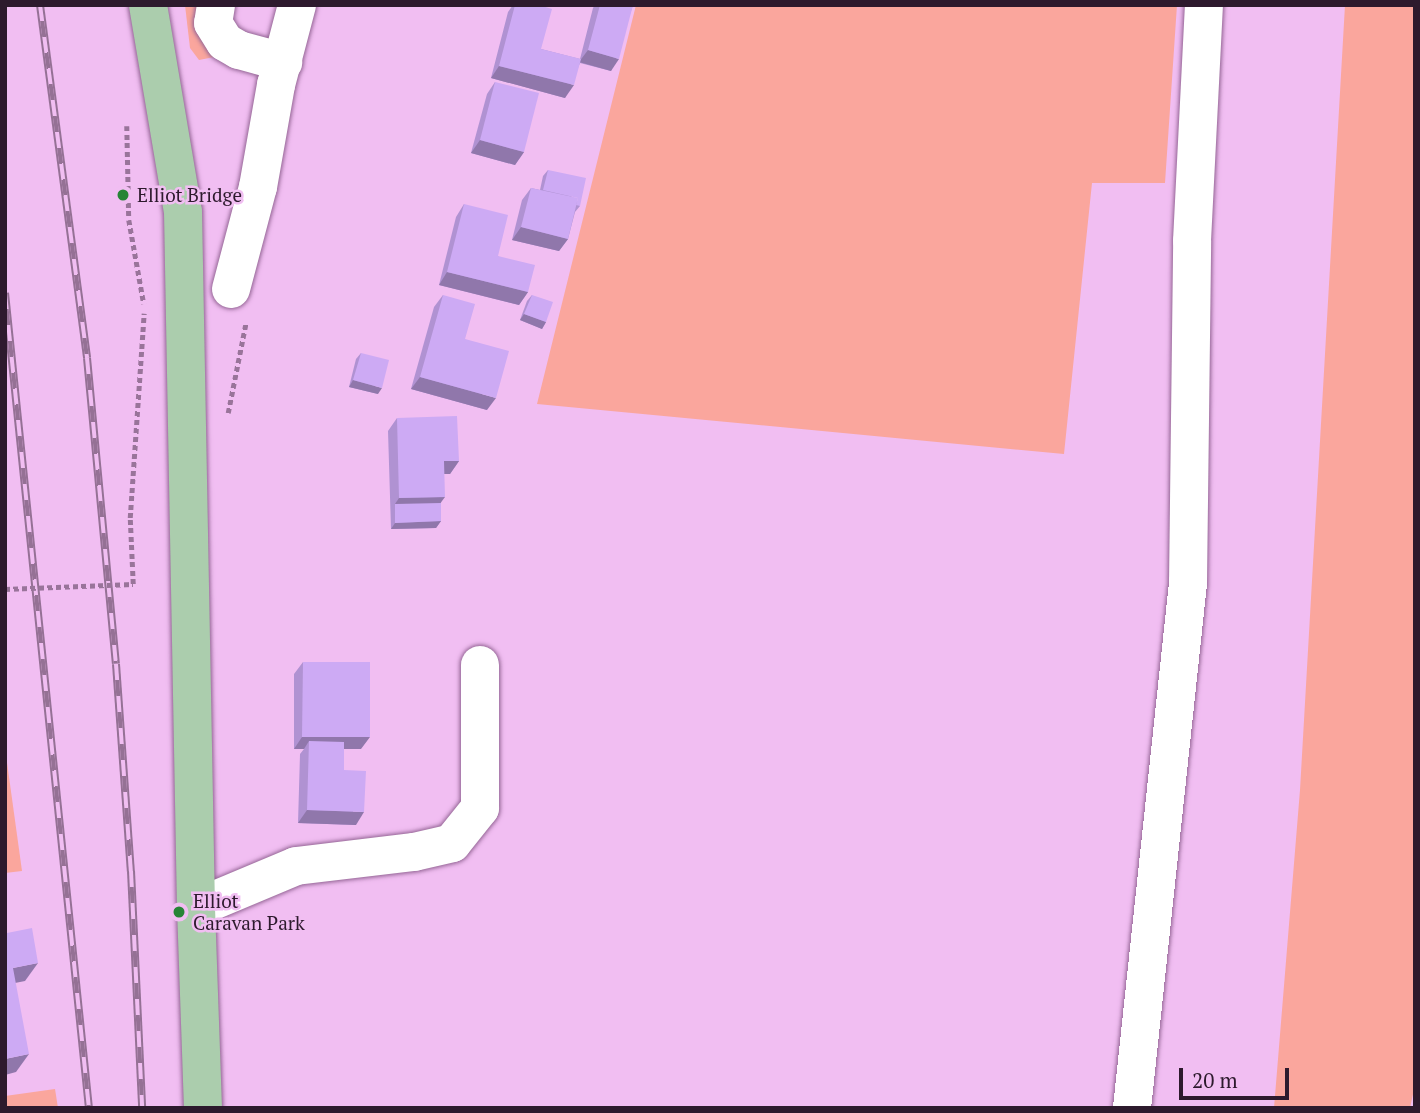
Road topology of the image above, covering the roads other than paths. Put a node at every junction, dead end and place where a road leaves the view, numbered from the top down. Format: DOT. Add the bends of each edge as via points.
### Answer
graph roads {
  1 [pos="149,5"];
  2 [pos="216,5"];
  3 [pos="297,5"];
  4 [pos="1204,5"];
  5 [pos="283,62"];
  6 [pos="231,289"];
  7 [pos="480,665"];
  8 [pos="196,908"];
  9 [pos="203,1108"];
  10 [pos="1132,1108"];
  1 -- 8 [label="main road" via="183,212"];
  2 -- 5 [label="street" via="213,23 225,42"];
  3 -- 5 [label="street"];
  4 -- 10 [label="street" via="1192,241 1188,583"];
  5 -- 6 [label="street" via="258,187"];
  7 -- 8 [label="street" via="481,808 452,843 296,866"];
  8 -- 9 [label="main road"];
}
